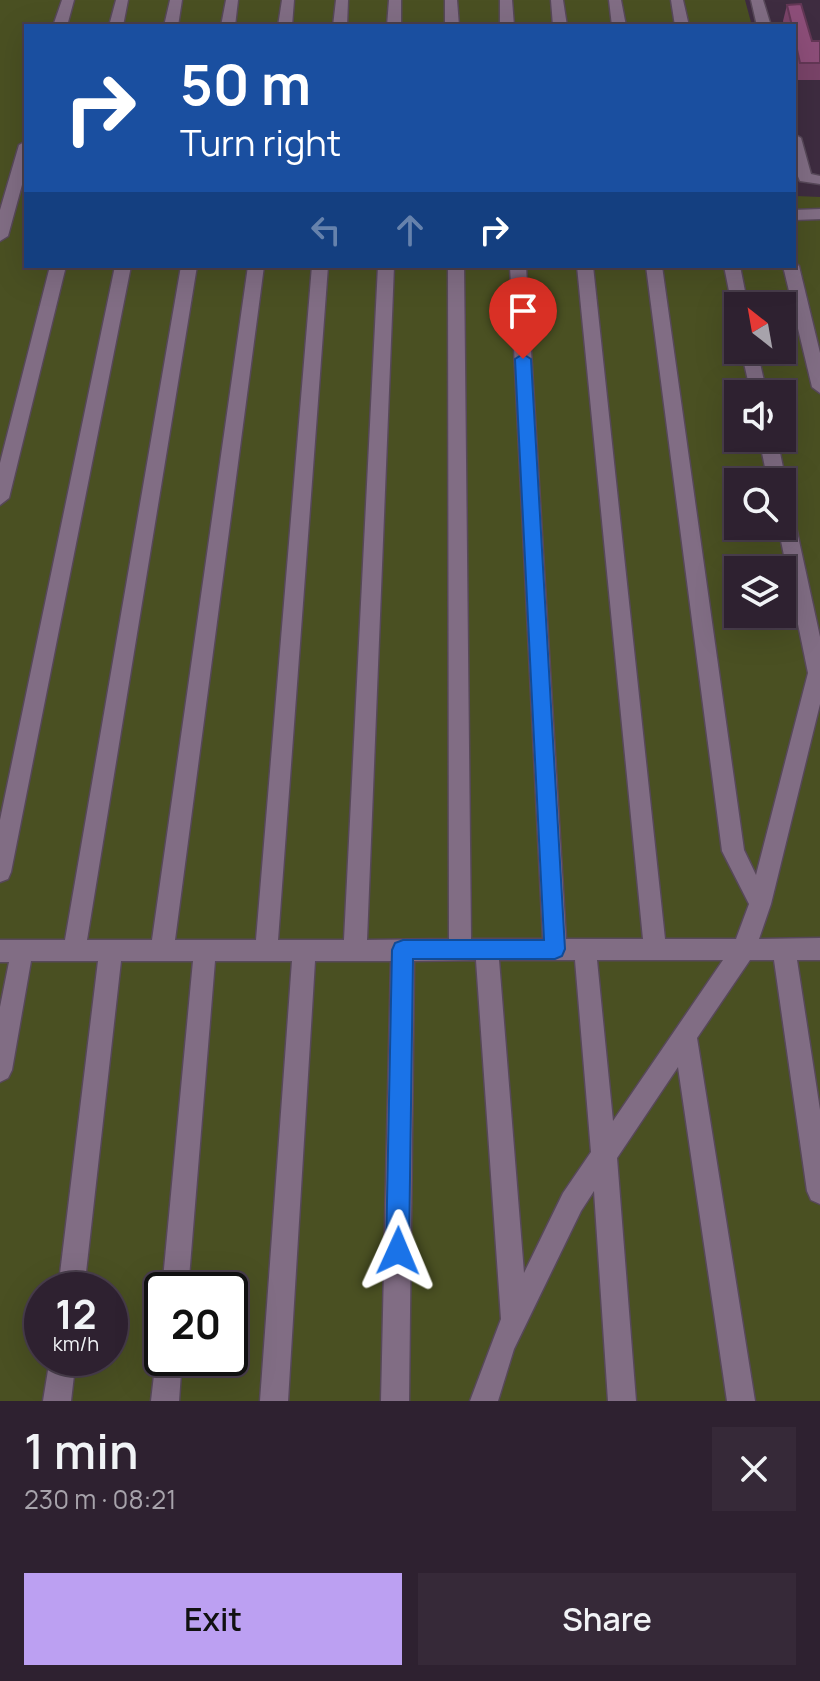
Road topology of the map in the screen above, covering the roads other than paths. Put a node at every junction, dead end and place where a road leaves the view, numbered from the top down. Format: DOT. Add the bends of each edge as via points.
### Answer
graph roads {
  1 [pos="68,0"];
  2 [pos="122,0"];
  3 [pos="176,0"];
  4 [pos="232,0"];
  5 [pos="288,0"];
  6 [pos="342,0"];
  7 [pos="395,0"];
  8 [pos="451,0"];
  9 [pos="506,0"];
  10 [pos="557,0"];
  11 [pos="615,0"];
  12 [pos="677,0"];
  13 [pos="757,0"];
  14 [pos="61,24"];
  15 [pos="116,24"];
  16 [pos="171,24"];
  17 [pos="228,24"];
  18 [pos="285,24"];
  19 [pos="340,24"];
  20 [pos="394,24"];
  21 [pos="452,24"];
  22 [pos="507,24"];
  23 [pos="560,24"];
  24 [pos="619,24"];
  25 [pos="682,24"];
  26 [pos="763,24"];
  27 [pos="796,145"];
  28 [pos="23,166"];
  29 [pos="820,180"];
  30 [pos="820,214"];
  31 [pos="796,215"];
  32 [pos="0,236"];
  33 [pos="58,268"];
  34 [pos="123,268"];
  35 [pos="189,268"];
  36 [pos="256,268"];
  37 [pos="320,268"];
  38 [pos="386,268"];
  39 [pos="456,268"];
  40 [pos="518,268"];
  41 [pos="585,268"];
  42 [pos="654,268"];
  43 [pos="732,268"];
  44 [pos="791,268"];
  45 [pos="737,292"];
  46 [pos="820,387"];
  47 [pos="0,498"];
  48 [pos="790,540"];
  49 [pos="819,678"];
  50 [pos="0,872"];
  51 [pos="760,904"];
  52 [pos="555,949"];
  53 [pos="655,949"];
  54 [pos="744,949"];
  55 [pos="784,949"];
  56 [pos="820,949"];
  57 [pos="111,950"];
  58 [pos="162,950"];
  59 [pos="266,950"];
  60 [pos="304,950"];
  61 [pos="355,950"];
  62 [pos="403,950"];
  63 [pos="460,950"];
  64 [pos="487,950"];
  65 [pos="585,950"];
  66 [pos="11,951"];
  67 [pos="74,951"];
  68 [pos="205,951"];
  69 [pos="685,1036"];
  70 [pos="0,1070"];
  71 [pos="604,1155"];
  72 [pos="820,1191"];
  73 [pos="73,1272"];
  74 [pos="177,1272"];
  75 [pos="514,1319"];
  76 [pos="60,1376"];
  77 [pos="167,1376"];
  78 [pos="57,1401"];
  79 [pos="165,1401"];
  80 [pos="274,1401"];
  81 [pos="395,1401"];
  82 [pos="484,1401"];
  83 [pos="622,1401"];
  84 [pos="741,1401"];
  1 -- 14 [label="lane"];
  2 -- 15 [label="lane"];
  3 -- 16 [label="lane"];
  4 -- 17 [label="lane"];
  5 -- 18 [label="lane"];
  6 -- 19 [label="lane"];
  7 -- 20 [label="lane"];
  8 -- 21 [label="lane"];
  9 -- 22 [label="lane"];
  10 -- 23 [label="lane"];
  11 -- 24 [label="lane"];
  12 -- 25 [label="lane"];
  13 -- 26 [label="lane"];
  27 -- 29 [label="lane" via="805,178"];
  28 -- 32 [label="lane"];
  30 -- 31 [label="lane"];
  33 -- 47 [label="lane"];
  34 -- 50 [label="lane"];
  35 -- 67 [label="lane"];
  36 -- 58 [label="lane"];
  37 -- 59 [label="lane"];
  38 -- 61 [label="lane"];
  39 -- 63 [label="lane"];
  40 -- 52 [label="lane"];
  41 -- 53 [label="lane"];
  42 -- 51 [label="lane" via="733,851"];
  43 -- 45 [label="lane"];
  44 -- 46 [label="lane"];
  48 -- 49 [label="lane"];
  49 -- 51 [label="lane"];
  51 -- 54 [label="lane"];
  52 -- 64 [label="lane"];
  52 -- 65 [label="lane"];
  53 -- 54 [label="lane"];
  53 -- 65 [label="lane"];
  54 -- 55 [label="lane"];
  54 -- 69 [label="lane"];
  55 -- 56 [label="lane"];
  55 -- 72 [label="lane"];
  57 -- 58 [label="lane"];
  57 -- 67 [label="lane"];
  57 -- 73 [label="lane"];
  58 -- 68 [label="lane"];
  59 -- 60 [label="lane"];
  59 -- 68 [label="lane"];
  60 -- 61 [label="lane"];
  60 -- 80 [label="lane"];
  61 -- 62 [label="lane"];
  62 -- 63 [label="lane"];
  62 -- 81 [label="lane"];
  63 -- 64 [label="lane"];
  64 -- 75 [label="lane"];
  65 -- 71 [label="lane"];
  66 -- 67 [label="lane"];
  66 -- 70 [label="lane"];
  68 -- 74 [label="lane"];
  69 -- 71 [label="lane"];
  69 -- 84 [label="lane"];
  71 -- 75 [label="lane" via="572,1202"];
  71 -- 83 [label="lane"];
  75 -- 82 [label="lane"];
  76 -- 78 [label="lane"];
  77 -- 79 [label="lane"];
}
